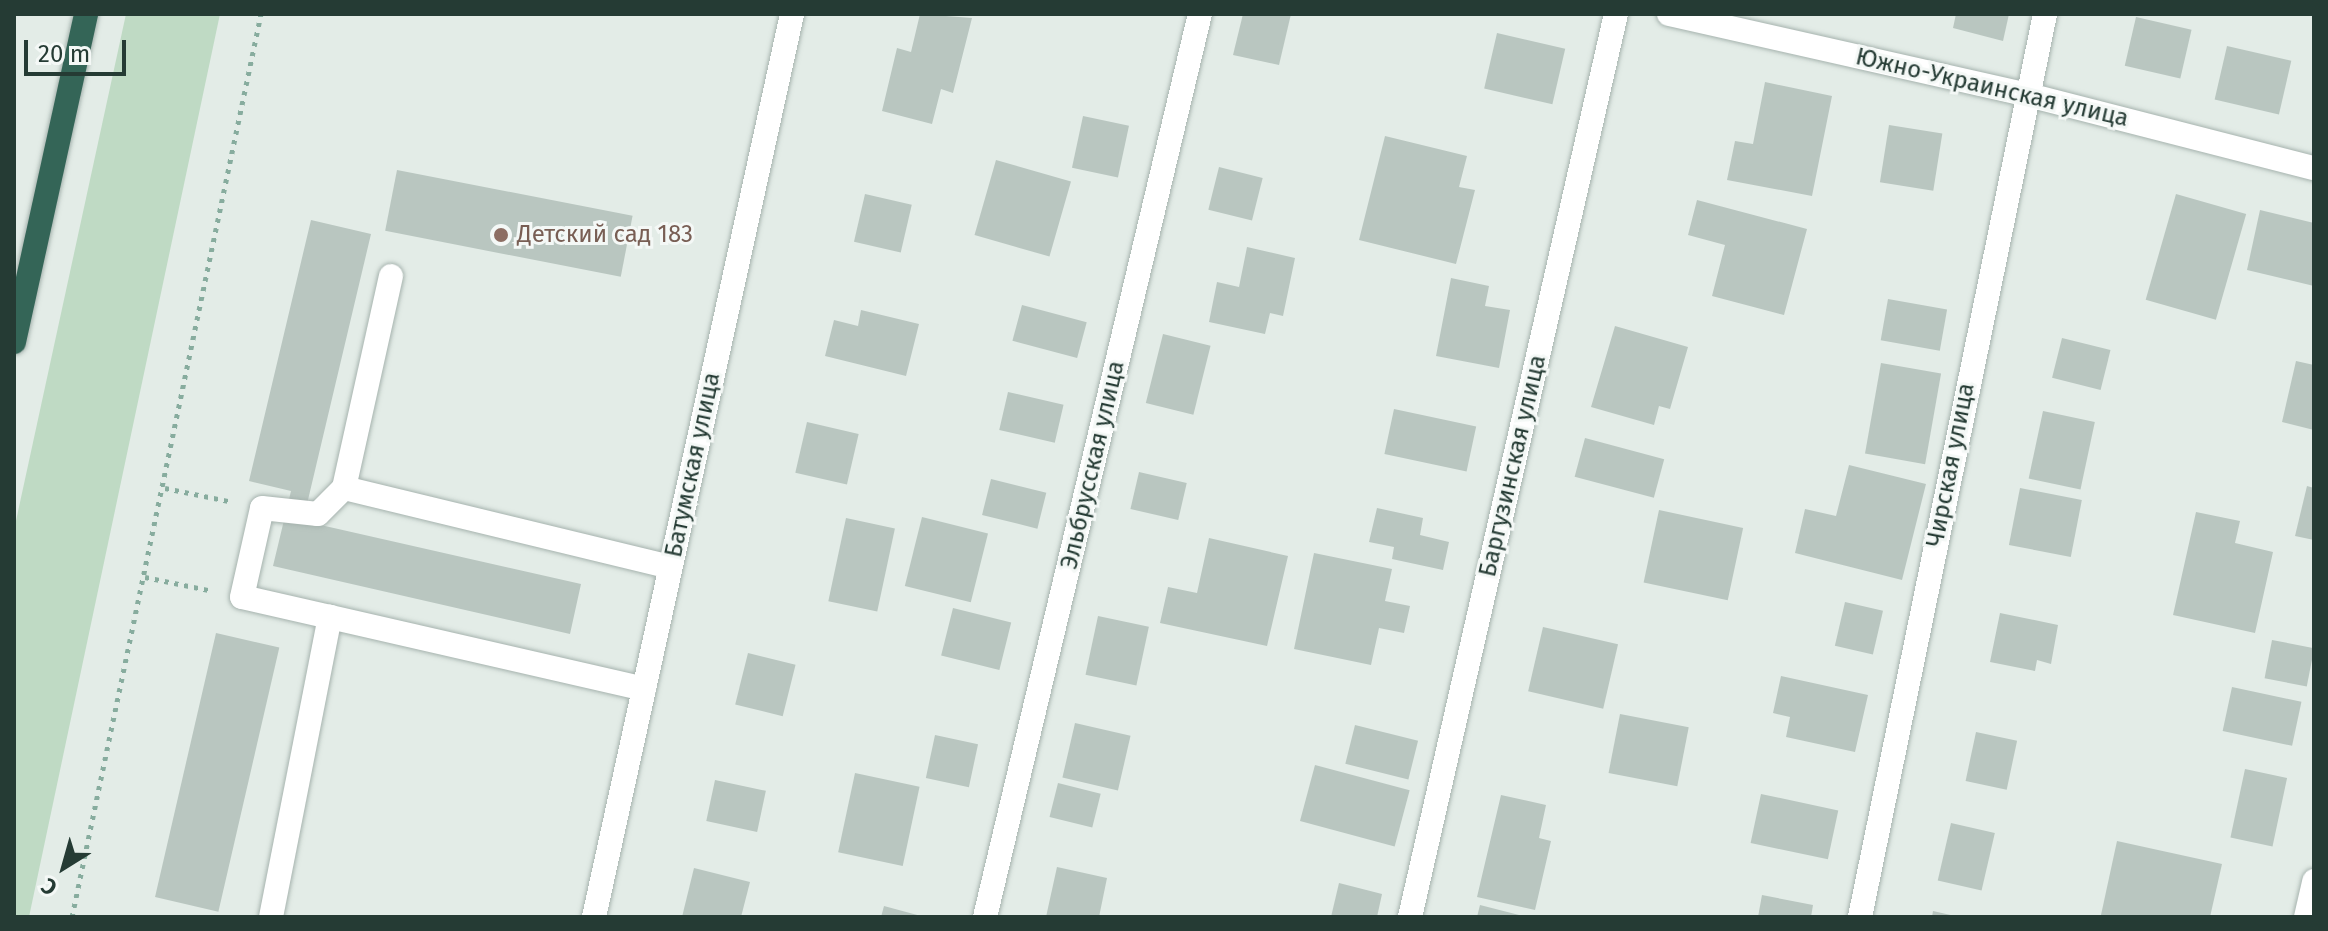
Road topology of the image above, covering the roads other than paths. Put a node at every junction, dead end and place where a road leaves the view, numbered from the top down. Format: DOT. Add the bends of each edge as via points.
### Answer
graph roads {
  1 [pos="86,14"];
  2 [pos="792,14"];
  3 [pos="1200,14"];
  4 [pos="1616,14"];
  5 [pos="1669,14"];
  6 [pos="2045,14"];
  7 [pos="2025,94"];
  8 [pos="2314,168"];
  9 [pos="391,276"];
  10 [pos="14,342"];
  11 [pos="344,488"];
  12 [pos="670,567"];
  13 [pos="330,617"];
  14 [pos="644,689"];
  15 [pos="2314,881"];
  16 [pos="271,917"];
  17 [pos="594,917"];
  18 [pos="985,917"];
  19 [pos="1410,917"];
  20 [pos="1860,917"];
  21 [pos="2306,917"];
  1 -- 10 [label="highway"];
  2 -- 12 [label="street, Батумская улица"];
  3 -- 18 [label="street, Эльбрусская улица"];
  4 -- 19 [label="street, Баргузинская улица"];
  5 -- 7 [label="street, Южно-Украинская улица"];
  6 -- 7 [label="street, Чирская улица"];
  7 -- 8 [label="street, Южно-Украинская улица"];
  7 -- 20 [label="street, Чирская улица"];
  9 -- 11 [label="street"];
  11 -- 12 [label="street"];
  11 -- 13 [label="street" via="318,514 262,508 242,597"];
  12 -- 14 [label="street, Батумская улица"];
  13 -- 14 [label="street"];
  13 -- 16 [label="street"];
  14 -- 17 [label="street, Батумская улица"];
  15 -- 21 [label="street"];
}
